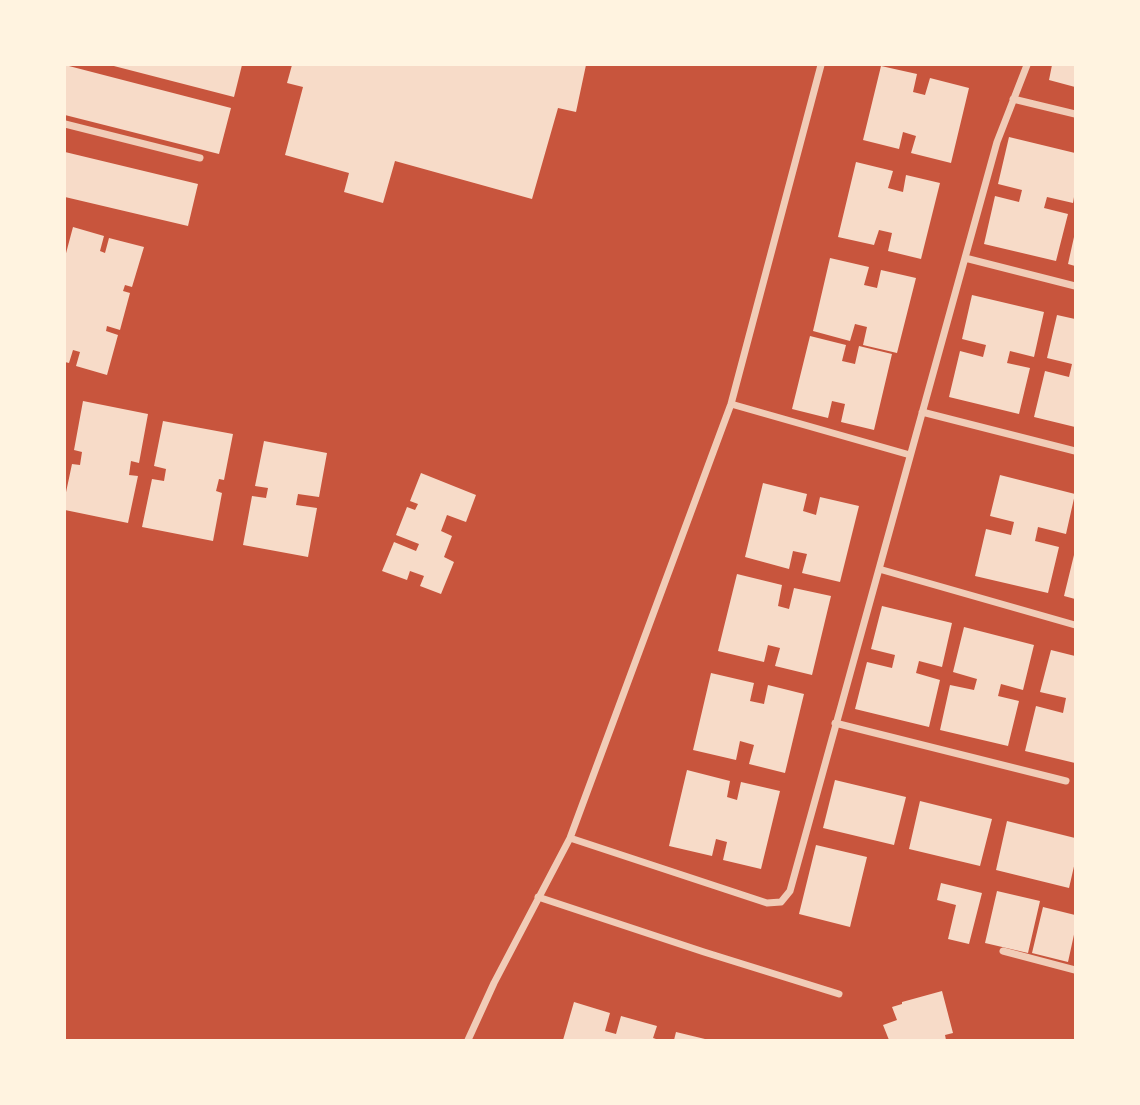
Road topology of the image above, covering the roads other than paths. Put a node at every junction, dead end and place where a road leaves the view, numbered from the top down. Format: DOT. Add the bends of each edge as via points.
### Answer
graph roads {
  1 [pos="821,65"];
  2 [pos="1027,65"];
  3 [pos="1013,99"];
  4 [pos="1075,114"];
  5 [pos="65,124"];
  6 [pos="200,158"];
  7 [pos="965,258"];
  8 [pos="1075,286"];
  9 [pos="731,404"];
  10 [pos="922,412"];
  11 [pos="1075,451"];
  12 [pos="910,454"];
  13 [pos="879,569"];
  14 [pos="1075,625"];
  15 [pos="835,723"];
  16 [pos="1066,781"];
  17 [pos="570,838"];
  18 [pos="538,897"];
  19 [pos="1003,951"];
  20 [pos="1075,970"];
  21 [pos="839,995"];
  22 [pos="468,1040"];
  1 -- 9 [label="street"];
  2 -- 3 [label="street"];
  3 -- 4 [label="street"];
  3 -- 7 [label="street"];
  5 -- 6 [label="street"];
  7 -- 8 [label="street"];
  7 -- 10 [label="street"];
  9 -- 12 [label="street"];
  9 -- 17 [label="street"];
  10 -- 11 [label="street"];
  10 -- 12 [label="street"];
  12 -- 13 [label="street"];
  13 -- 14 [label="street"];
  13 -- 15 [label="street"];
  15 -- 16 [label="street"];
  15 -- 17 [label="street" via="790,891 781,902 766,903"];
  17 -- 18 [label="street"];
  18 -- 21 [label="street"];
  18 -- 22 [label="street"];
  19 -- 20 [label="street"];
}
